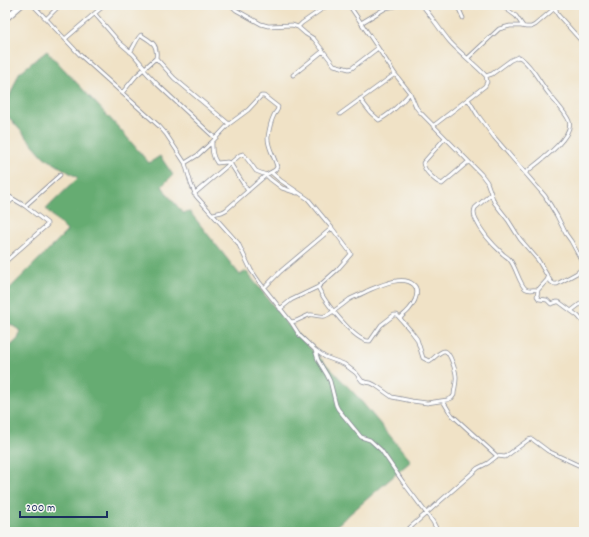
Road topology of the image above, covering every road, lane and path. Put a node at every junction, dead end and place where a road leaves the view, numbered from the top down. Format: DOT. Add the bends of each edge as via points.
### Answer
graph roads {
  1 [pos="21,5"];
  2 [pos="33,5"];
  3 [pos="60,5"];
  4 [pos="102,5"];
  5 [pos="231,5"];
  6 [pos="328,5"];
  7 [pos="349,5"];
  8 [pos="400,5"];
  9 [pos="422,5"];
  10 [pos="458,5"];
  11 [pos="502,5"];
  12 [pos="385,6"];
  13 [pos="556,6"];
  14 [pos="94,14"];
  15 [pos="463,18"];
  16 [pos="5,19"];
  17 [pos="46,19"];
  18 [pos="361,23"];
  19 [pos="523,26"];
  20 [pos="298,27"];
  21 [pos="65,39"];
  22 [pos="584,44"];
  23 [pos="378,48"];
  24 [pos="323,51"];
  25 [pos="130,52"];
  26 [pos="156,58"];
  27 [pos="468,58"];
  28 [pos="144,69"];
  29 [pos="395,74"];
  30 [pos="293,75"];
  31 [pos="486,76"];
  32 [pos="122,93"];
  33 [pos="410,93"];
  34 [pos="360,99"];
  35 [pos="468,99"];
  36 [pos="340,114"];
  37 [pos="229,124"];
  38 [pos="434,126"];
  39 [pos="215,138"];
  40 [pos="445,138"];
  41 [pos="212,142"];
  42 [pos="468,162"];
  43 [pos="185,163"];
  44 [pos="230,163"];
  45 [pos="272,172"];
  46 [pos="525,173"];
  47 [pos="60,175"];
  48 [pos="266,175"];
  49 [pos="248,191"];
  50 [pos="5,194"];
  51 [pos="194,194"];
  52 [pos="300,194"];
  53 [pos="491,194"];
  54 [pos="13,199"];
  55 [pos="5,206"];
  56 [pos="25,206"];
  57 [pos="212,214"];
  58 [pos="332,228"];
  59 [pos="5,262"];
  60 [pos="584,266"];
  61 [pos="548,278"];
  62 [pos="318,287"];
  63 [pos="264,288"];
  64 [pos="538,290"];
  65 [pos="584,301"];
  66 [pos="280,309"];
  67 [pos="333,311"];
  68 [pos="571,311"];
  69 [pos="400,318"];
  70 [pos="291,322"];
  71 [pos="584,323"];
  72 [pos="315,350"];
  73 [pos="443,401"];
  74 [pos="497,456"];
  75 [pos="584,463"];
  76 [pos="426,513"];
  77 [pos="405,532"];
  78 [pos="438,532"];
  1 -- 16 [label="highway"];
  2 -- 17 [label="street"];
  3 -- 17 [label="street"];
  4 -- 14 [label="street"];
  5 -- 20 [label="street" via="260,24"];
  6 -- 20 [label="street"];
  7 -- 18 [label="street"];
  8 -- 12 [label="street"];
  9 -- 27 [label="street" via="451,43"];
  10 -- 15 [label="street"];
  11 -- 19 [label="street" via="516,16"];
  12 -- 18 [label="street"];
  13 -- 19 [label="street" via="535,25"];
  13 -- 22 [label="street" via="558,15"];
  14 -- 21 [label="street"];
  14 -- 25 [label="street"];
  17 -- 21 [label="street"];
  18 -- 23 [label="street"];
  19 -- 27 [label="street" via="499,29"];
  20 -- 24 [label="street" via="314,39"];
  21 -- 32 [label="street"];
  23 -- 24 [label="street" via="349,69 334,66"];
  23 -- 29 [label="street"];
  24 -- 30 [label="street"];
  25 -- 26 [label="street" via="141,35 155,45"];
  25 -- 28 [label="street"];
  26 -- 28 [label="street"];
  26 -- 37 [label="street" via="174,78"];
  27 -- 31 [label="street"];
  28 -- 32 [label="street"];
  28 -- 39 [label="street"];
  29 -- 33 [label="street"];
  29 -- 34 [label="street"];
  31 -- 35 [label="street" via="487,84"];
  31 -- 46 [label="street" via="510,60 521,58 570,123 563,140"];
  32 -- 43 [label="street" via="160,126"];
  33 -- 34 [label="street" via="379,120"];
  33 -- 38 [label="street" via="416,107"];
  34 -- 36 [label="street"];
  35 -- 38 [label="street"];
  35 -- 46 [label="street" via="494,137"];
  37 -- 39 [label="street"];
  37 -- 45 [label="street" via="248,110 262,95 278,107 268,137 277,167"];
  38 -- 40 [label="street"];
  39 -- 41 [label="street"];
  40 -- 42 [label="street"];
  40 -- 42 [label="street" via="423,163 425,170 442,184"];
  41 -- 43 [label="street"];
  41 -- 44 [label="street" via="212,153 216,163"];
  42 -- 53 [label="street" via="487,182"];
  43 -- 51 [label="street"];
  44 -- 48 [label="street" via="242,154 256,171"];
  44 -- 49 [label="street"];
  44 -- 51 [label="street"];
  45 -- 48 [label="street"];
  45 -- 52 [label="street"];
  46 -- 60 [label="street" via="545,196"];
  47 -- 56 [label="street"];
  48 -- 49 [label="street"];
  48 -- 52 [label="street" via="282,188"];
  49 -- 57 [label="street" via="226,210"];
  50 -- 54 [label="street"];
  51 -- 57 [label="street"];
  52 -- 58 [label="street" via="308,199"];
  53 -- 61 [label="street" via="494,202 538,260"];
  53 -- 64 [label="street" via="475,208 474,215 479,226 510,260 526,289"];
  54 -- 55 [label="street"];
  54 -- 56 [label="street"];
  56 -- 59 [label="street" via="47,222 47,225"];
  57 -- 63 [label="street" via="238,243 251,270"];
  58 -- 62 [label="street" via="351,254"];
  58 -- 63 [label="street"];
  60 -- 61 [label="street" via="557,284"];
  61 -- 64 [label="street"];
  62 -- 66 [label="street" via="291,300"];
  62 -- 67 [label="street"];
  63 -- 66 [label="street"];
  64 -- 68 [label="street" via="539,299 547,300 551,304 559,302"];
  65 -- 68 [label="street"];
  66 -- 70 [label="street"];
  67 -- 69 [label="street" via="367,342 390,316 397,315"];
  67 -- 69 [label="street" via="381,285 404,281 415,286 417,296 410,310"];
  67 -- 70 [label="street" via="326,316 312,314"];
  68 -- 71 [label="street"];
  69 -- 73 [label="street" via="417,339 423,358 429,361 443,351 449,354 456,382 452,398"];
  70 -- 72 [label="street" via="300,336"];
  72 -- 73 [label="street" via="344,364 362,381 371,382 392,396 427,403"];
  72 -- 76 [label="street" via="330,381 338,409 361,437 370,440 381,450"];
  73 -- 74 [label="street" via="452,415"];
  74 -- 75 [label="street" via="505,457 532,439 548,451 578,465"];
  74 -- 76 [label="street" via="478,468"];
  76 -- 77 [label="street"];
  76 -- 78 [label="street"];
}
